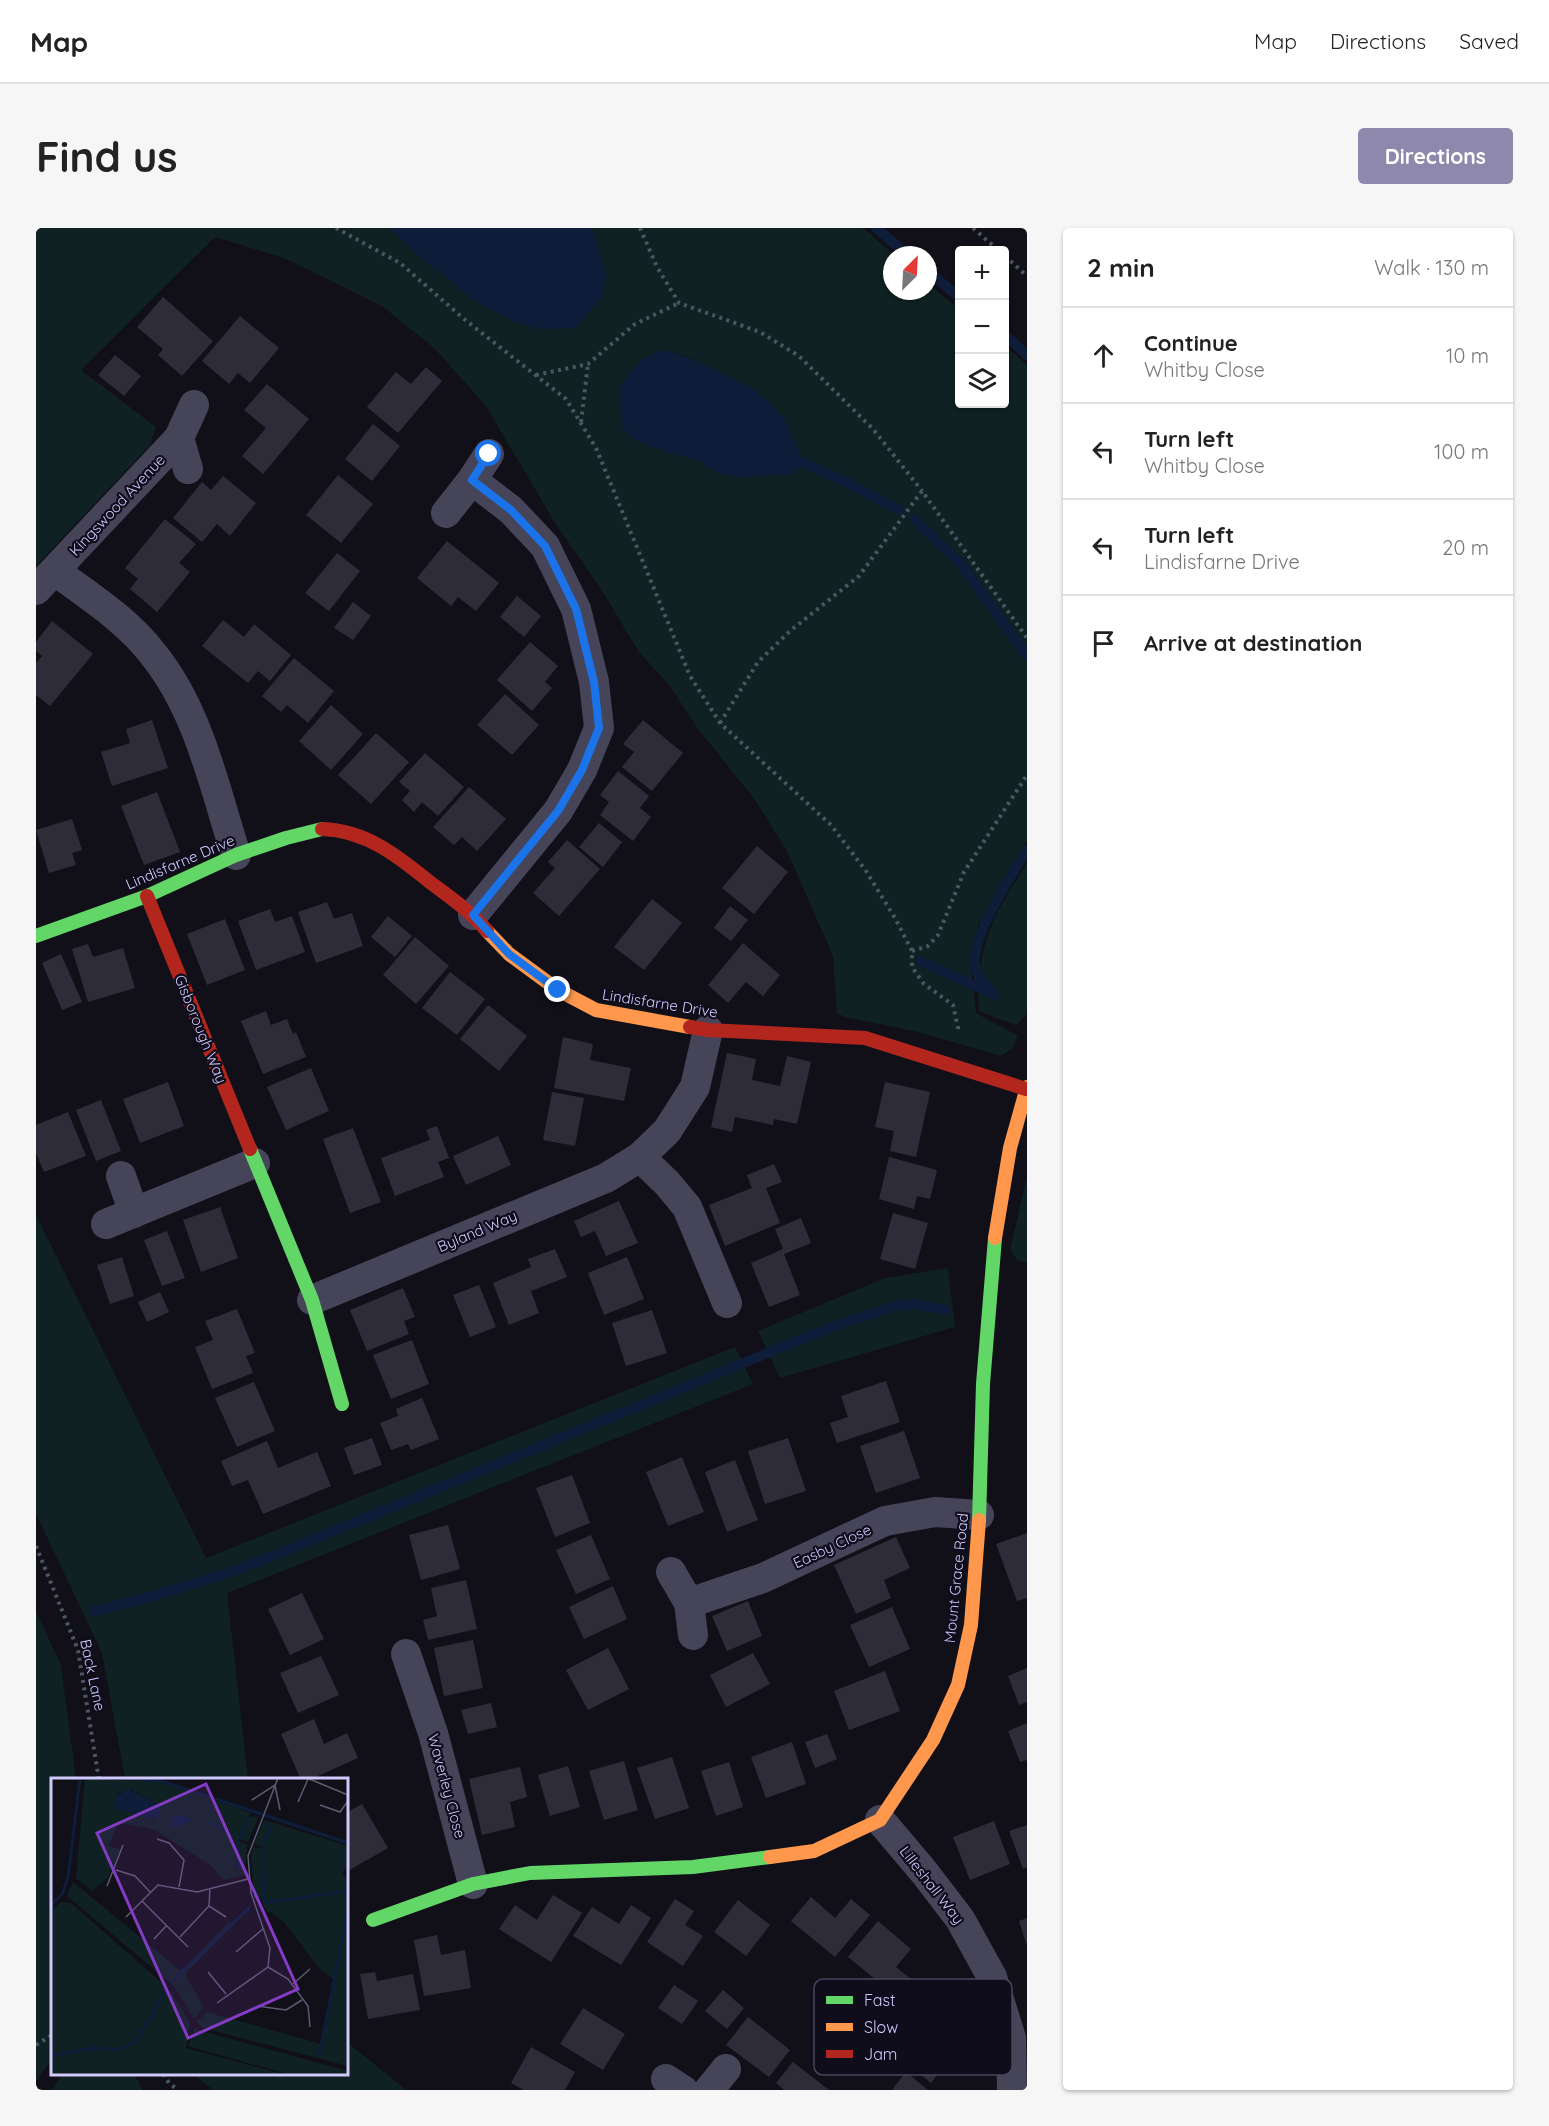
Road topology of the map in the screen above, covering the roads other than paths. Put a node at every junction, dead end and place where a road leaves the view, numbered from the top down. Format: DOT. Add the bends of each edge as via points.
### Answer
graph roads {
  1 [pos="194,405"];
  2 [pos="179,438"];
  3 [pos="489,454"];
  4 [pos="188,469"];
  5 [pos="472,480"];
  6 [pos="446,513"];
  7 [pos="46,581"];
  8 [pos="236,855"];
  9 [pos="147,896"];
  10 [pos="473,915"];
  11 [pos="36,936"];
  12 [pos="708,1030"];
  13 [pos="1027,1088"];
  14 [pos="640,1157"];
  15 [pos="255,1162"];
  16 [pos="120,1176"];
  17 [pos="715,1291"];
  18 [pos="312,1300"];
  19 [pos="342,1404"];
  20 [pos="979,1515"];
  21 [pos="670,1572"];
  22 [pos="688,1603"];
  23 [pos="693,1635"];
  24 [pos="406,1654"];
  25 [pos="880,1820"];
  26 [pos="473,1884"];
  27 [pos="372,1920"];
  28 [pos="993,1979"];
  29 [pos="1012,2021"];
  30 [pos="1019,2037"];
  31 [pos="1012,2090"];
  1 -- 2 [label="street, Kingswood Avenue"];
  2 -- 4 [label="street, Kingswood Avenue"];
  2 -- 7 [label="street, Kingswood Avenue"];
  3 -- 5 [label="street"];
  5 -- 6 [label="street"];
  5 -- 10 [label="street" via="511,510 545,546 576,609 594,682 599,728 582,770 558,811"];
  7 -- 8 [label="street, Kingswood Avenue" via="119,619 152,652 175,684 191,716"];
  8 -- 9 [label="street, Lindisfarne Drive"];
  8 -- 10 [label="street, Lindisfarne Drive" via="324,830 355,834 390,850"];
  9 -- 11 [label="street, Lindisfarne Drive"];
  9 -- 15 [label="street, Gisborough Way"];
  10 -- 12 [label="street, Lindisfarne Drive" via="509,954 558,990 596,1010"];
  12 -- 13 [label="street, Lindisfarne Drive" via="865,1038"];
  12 -- 14 [label="street, Byland Way" via="696,1087 667,1131"];
  13 -- 20 [label="street, Mount Grace Road" via="1008,1158 991,1270"];
  14 -- 17 [label="street" via="687,1207 702,1240"];
  14 -- 18 [label="street, Byland Way" via="606,1178"];
  15 -- 16 [label="street" via="120,1218"];
  15 -- 18 [label="street, Gisborough Way"];
  18 -- 19 [label="street, Gisborough Way"];
  20 -- 22 [label="street, Easby Close" via="935,1512 885,1521 763,1578"];
  20 -- 25 [label="street, Mount Grace Road" via="971,1625 958,1685 933,1740"];
  21 -- 22 [label="street"];
  22 -- 23 [label="street"];
  24 -- 26 [label="street, Waverley Close" via="408,1693 433,1733"];
  25 -- 26 [label="street" via="814,1851 693,1867 530,1873"];
  25 -- 28 [label="street, Lilleshall Way" via="960,1919"];
  26 -- 27 [label="street"];
  29 -- 30 [label="street, Lilleshall Way"];
  30 -- 31 [label="street, Lilleshall Way"];
}
